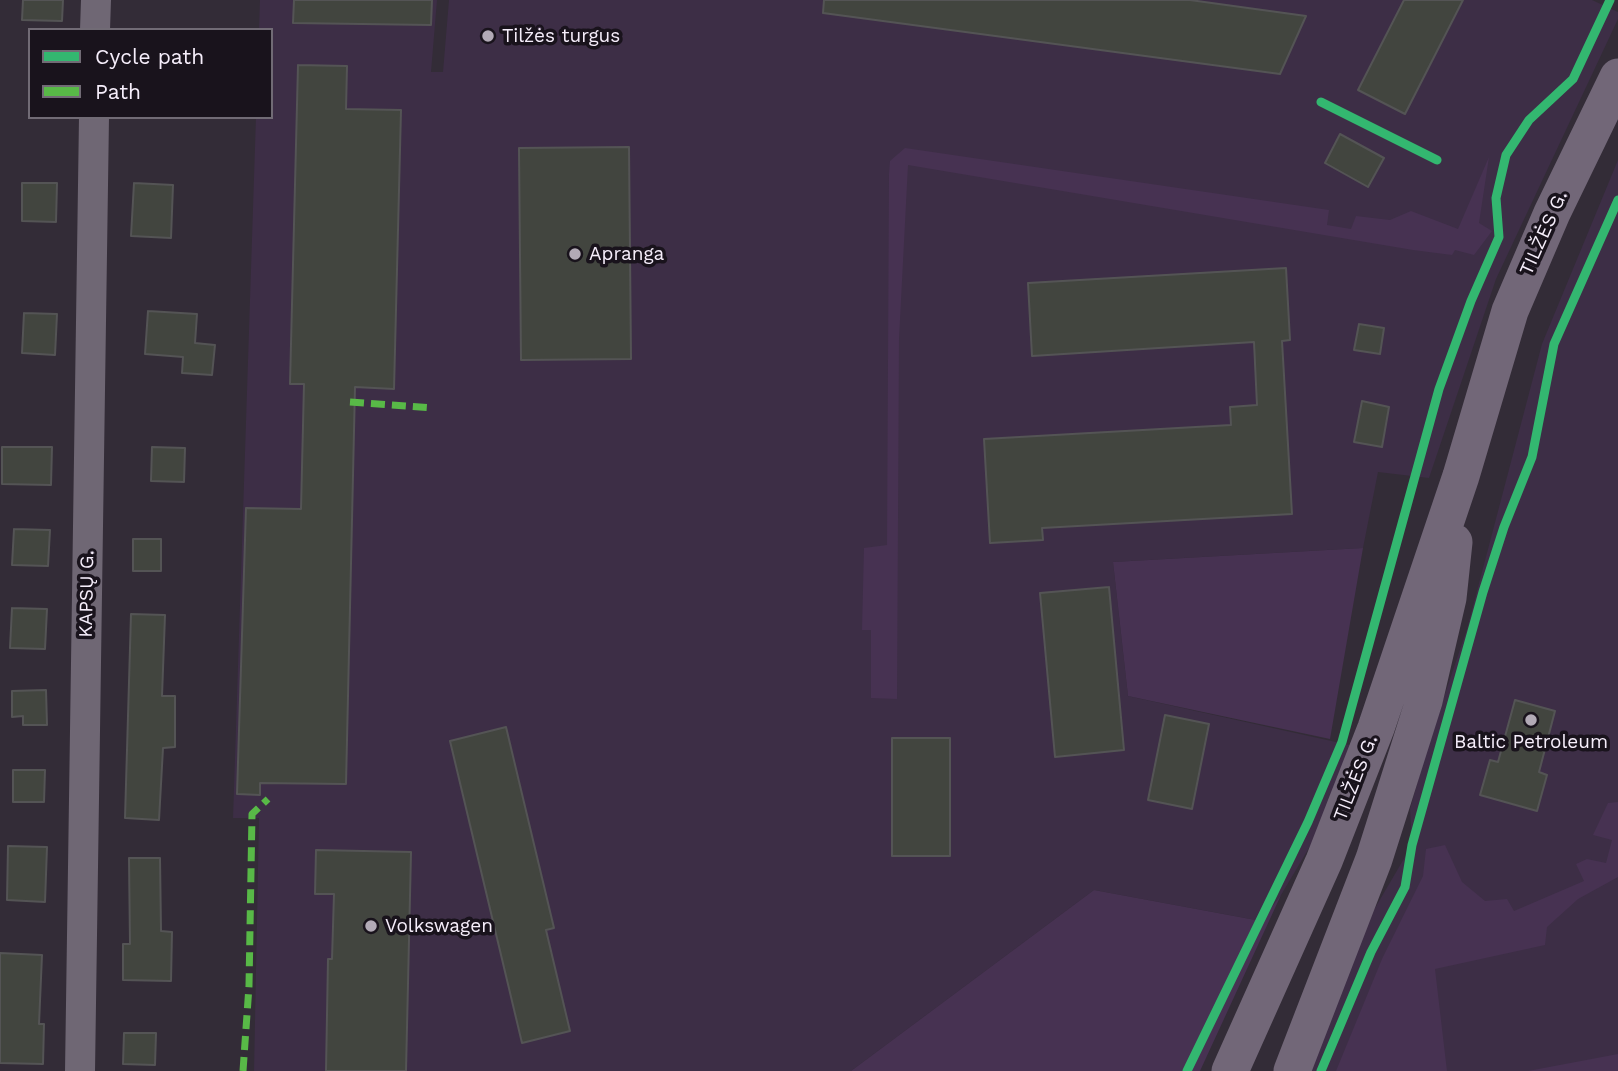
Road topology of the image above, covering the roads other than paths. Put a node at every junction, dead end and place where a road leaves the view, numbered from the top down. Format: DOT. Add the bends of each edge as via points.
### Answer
graph roads {
  1 [pos="96,0"];
  2 [pos="95,28"];
  3 [pos="1618,77"];
  4 [pos="94,119"];
  5 [pos="1461,476"];
  6 [pos="1298,1065"];
  7 [pos="80,1071"];
  8 [pos="1230,1071"];
  1 -- 2 [label="street"];
  3 -- 5 [label="main road, TILŽĖS G." via="1510,311"];
  4 -- 7 [label="street, KAPSŲ G."];
  5 -- 6 [label="main road, TILŽĖS G." via="1448,598 1424,701 1374,859"];
  5 -- 8 [label="main road, TILŽĖS G." via="1376,728 1329,849"];
}
